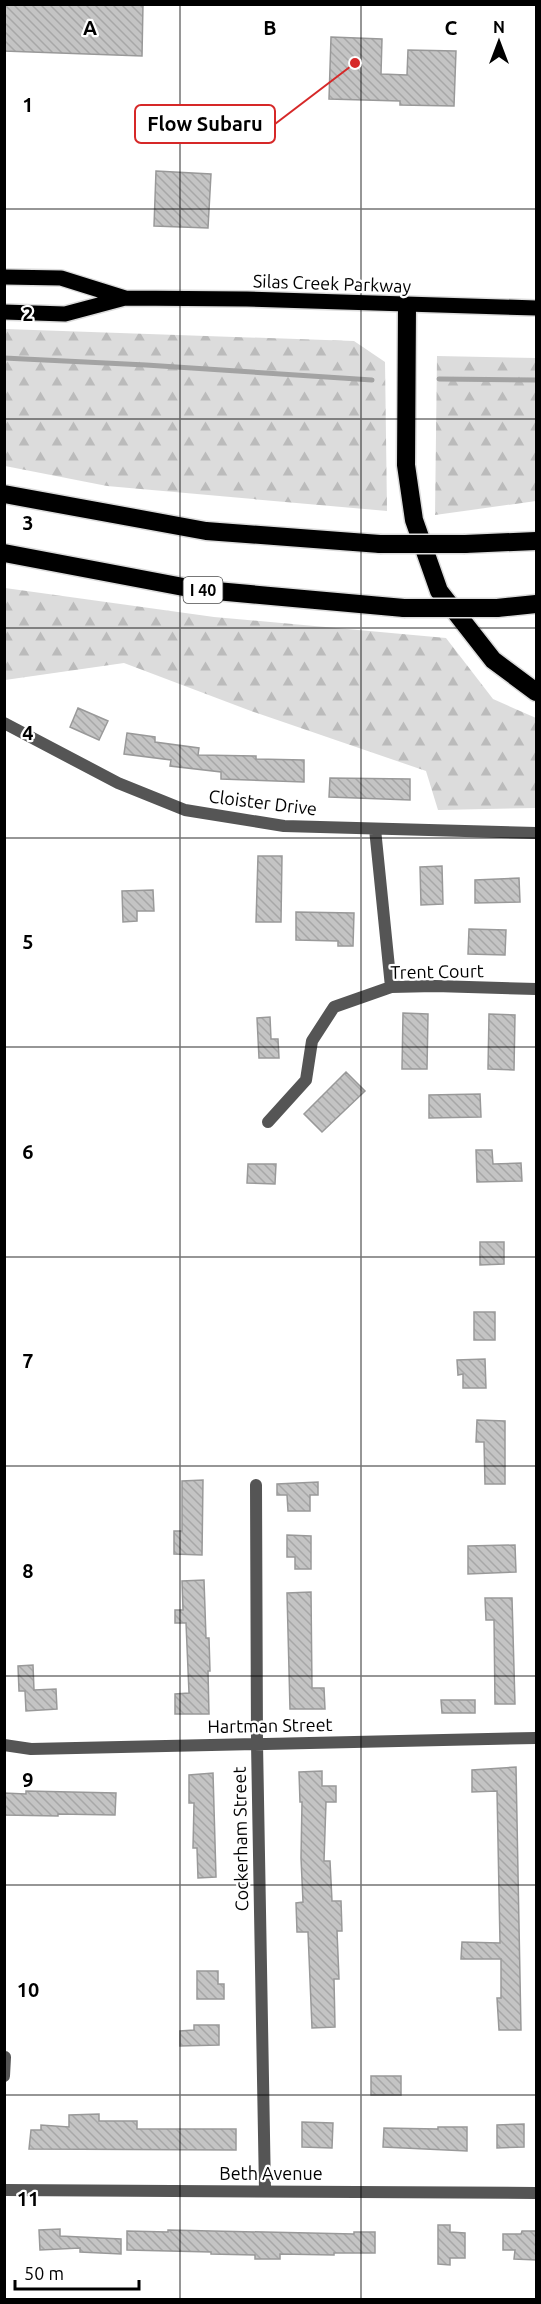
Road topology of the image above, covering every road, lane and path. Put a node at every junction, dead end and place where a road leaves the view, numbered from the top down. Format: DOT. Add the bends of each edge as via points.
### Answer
graph roads {
  1 [pos="4,277"];
  2 [pos="125,298"];
  3 [pos="407,306"];
  4 [pos="537,308"];
  5 [pos="4,312"];
  6 [pos="4,494"];
  7 [pos="537,541"];
  8 [pos="4,553"];
  9 [pos="537,604"];
  10 [pos="537,692"];
  11 [pos="4,723"];
  12 [pos="375,829"];
  13 [pos="537,833"];
  14 [pos="391,987"];
  15 [pos="537,989"];
  16 [pos="268,1122"];
  17 [pos="256,1485"];
  18 [pos="537,1738"];
  19 [pos="256,1743"];
  20 [pos="4,1745"];
  21 [pos="5,2058"];
  22 [pos="4,2076"];
  23 [pos="4,2190"];
  24 [pos="265,2191"];
  25 [pos="537,2193"];
  1 -- 2 [label="main road, Silas Creek Parkway" via="61,278"];
  2 -- 3 [label="main road, Silas Creek Parkway"];
  2 -- 5 [label="main road, Silas Creek Parkway" via="65,314"];
  3 -- 4 [label="main road, Silas Creek Parkway"];
  3 -- 10 [label="highway" via="406,465 414,520 439,591 494,660"];
  6 -- 7 [label="highway, bridge" via="206,531 380,544"];
  8 -- 9 [label="highway, I 40, bridge" via="194,589 404,608"];
  11 -- 12 [label="street, Cloister Drive" via="118,783 185,810 284,826"];
  12 -- 13 [label="street, Cloister Drive"];
  12 -- 14 [label="street"];
  14 -- 15 [label="street, Trent Court"];
  14 -- 16 [label="street, Trent Court" via="334,1007 312,1041 306,1080"];
  17 -- 19 [label="street, Cockerham Street"];
  18 -- 19 [label="street, Hartman Street"];
  19 -- 20 [label="street, Hartman Street" via="31,1749"];
  19 -- 24 [label="street, Cockerham Street"];
  21 -- 22 [label="street"];
  23 -- 24 [label="street, Beth Avenue"];
  24 -- 25 [label="street, Beth Avenue"];
}
